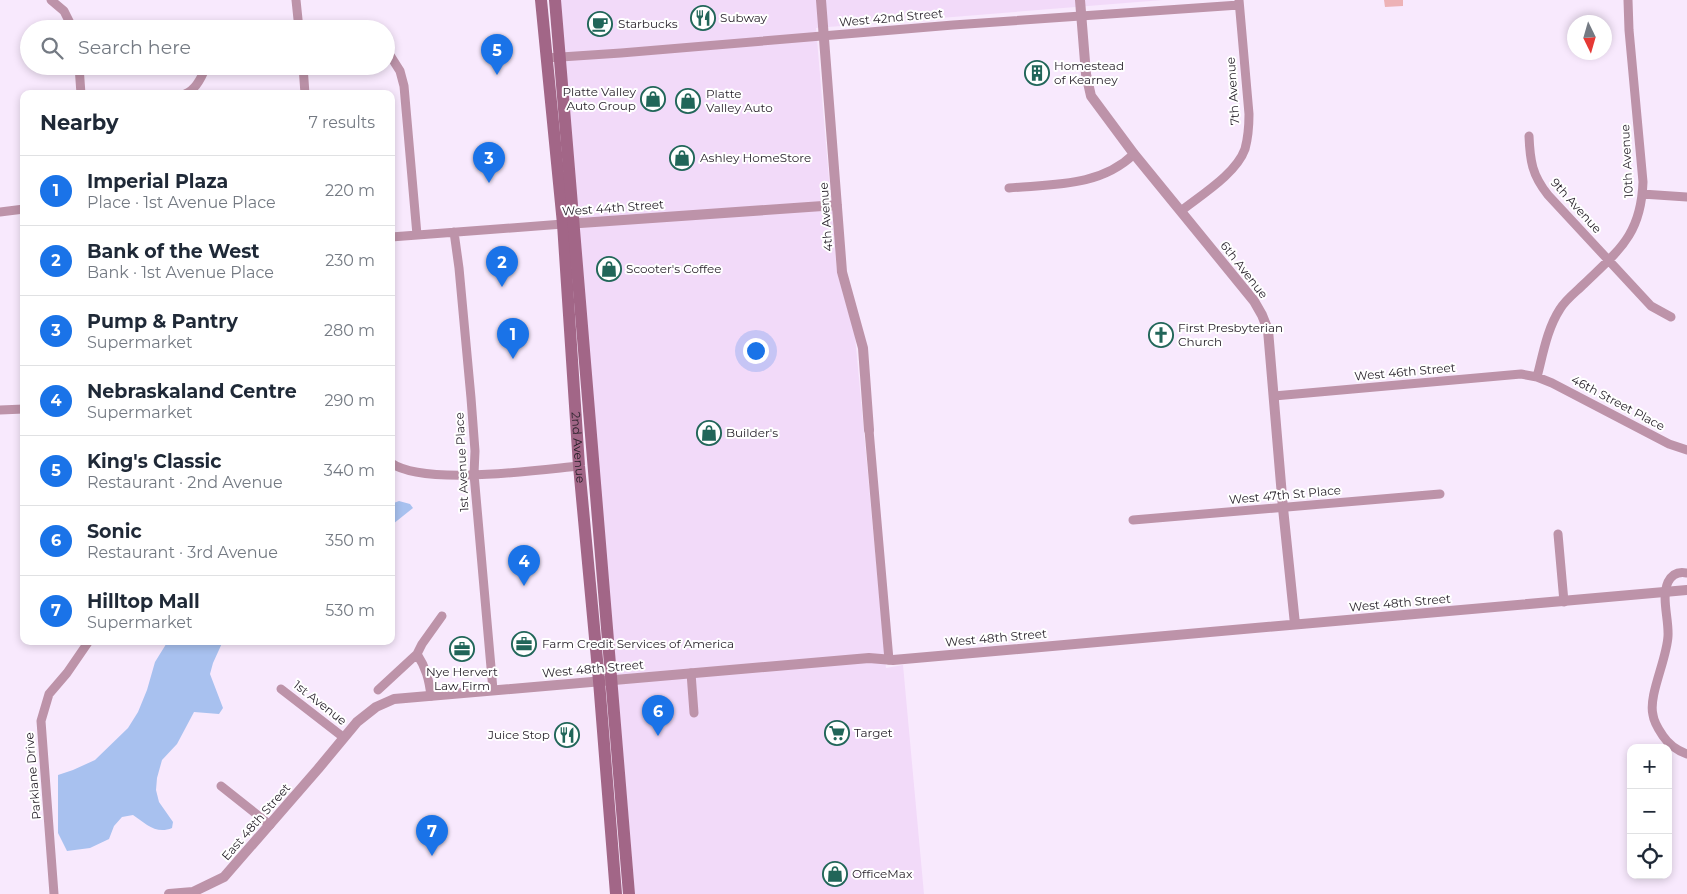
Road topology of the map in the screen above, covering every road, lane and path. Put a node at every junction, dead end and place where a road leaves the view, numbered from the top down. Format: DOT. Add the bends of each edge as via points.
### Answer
graph roads {
  1 [pos="51,0"];
  2 [pos="296,0"];
  3 [pos="541,0"];
  4 [pos="555,0"];
  5 [pos="821,0"];
  6 [pos="1080,0"];
  7 [pos="1628,0"];
  8 [pos="1239,3"];
  9 [pos="1081,15"];
  10 [pos="68,20"];
  11 [pos="299,20"];
  12 [pos="824,36"];
  13 [pos="546,58"];
  14 [pos="559,58"];
  15 [pos="395,63"];
  16 [pos="80,75"];
  17 [pos="202,75"];
  18 [pos="304,75"];
  19 [pos="81,90"];
  20 [pos="192,90"];
  21 [pos="305,90"];
  22 [pos="1529,136"];
  23 [pos="1134,154"];
  24 [pos="1008,188"];
  25 [pos="1642,194"];
  26 [pos="1687,197"];
  27 [pos="837,205"];
  28 [pos="20,210"];
  29 [pos="1181,211"];
  30 [pos="0,212"];
  31 [pos="568,224"];
  32 [pos="454,232"];
  33 [pos="417,236"];
  34 [pos="395,237"];
  35 [pos="1608,260"];
  36 [pos="1671,317"];
  37 [pos="1537,377"];
  38 [pos="1274,396"];
  39 [pos="20,409"];
  40 [pos="0,410"];
  41 [pos="869,430"];
  42 [pos="1687,450"];
  43 [pos="395,466"];
  44 [pos="578,466"];
  45 [pos="474,474"];
  46 [pos="1440,494"];
  47 [pos="1283,508"];
  48 [pos="1133,520"];
  49 [pos="1558,534"];
  50 [pos="1687,574"];
  51 [pos="1687,590"];
  52 [pos="1665,592"];
  53 [pos="1564,602"];
  54 [pos="442,616"];
  55 [pos="1295,624"];
  56 [pos="86,645"];
  57 [pos="417,654"];
  58 [pos="889,660"];
  59 [pos="691,673"];
  60 [pos="605,681"];
  61 [pos="281,689"];
  62 [pos="378,690"];
  63 [pos="493,690"];
  64 [pos="431,696"];
  65 [pos="694,713"];
  66 [pos="343,737"];
  67 [pos="1687,754"];
  68 [pos="220,786"];
  69 [pos="270,825"];
  70 [pos="54,894"];
  71 [pos="169,894"];
  72 [pos="616,894"];
  73 [pos="629,894"];
  1 -- 10 [label="street" via="64,11"];
  2 -- 11 [label="street"];
  3 -- 13 [label="main road, 2nd Avenue"];
  4 -- 14 [label="main road, 2nd Avenue"];
  5 -- 12 [label="street, 4th Avenue"];
  6 -- 9 [label="street, 6th Avenue"];
  7 -- 25 [label="street, 10th Avenue"];
  8 -- 9 [label="street, West 42nd Street"];
  8 -- 29 [label="street, 7th Avenue" via="1249,114 1244,150 1232,169"];
  9 -- 12 [label="street, West 42nd Street"];
  9 -- 23 [label="street, 6th Avenue" via="1091,96"];
  12 -- 14 [label="street, West 42nd Street"];
  12 -- 27 [label="street, 4th Avenue"];
  13 -- 14 [label="street, West 42nd Street"];
  13 -- 31 [label="main road, 2nd Avenue"];
  14 -- 31 [label="main road, 2nd Avenue"];
  15 -- 33 [label="street" via="404,86"];
  16 -- 19 [label="street"];
  17 -- 20 [label="street"];
  18 -- 21 [label="street"];
  22 -- 35 [label="street, 9th Avenue" via="1531,165 1541,186"];
  23 -- 24 [label="street" via="1103,175 1082,181"];
  23 -- 29 [label="street, 6th Avenue"];
  25 -- 26 [label="street"];
  25 -- 35 [label="street, 10th Avenue" via="1638,220 1632,233"];
  27 -- 31 [label="street, West 44th Street"];
  27 -- 41 [label="street, 4th Avenue" via="842,272 863,348"];
  28 -- 30 [label="street"];
  29 -- 38 [label="street, 6th Avenue" via="1254,301 1262,316 1268,330"];
  31 -- 32 [label="street, West 44th Street"];
  31 -- 44 [label="main road, 2nd Avenue"];
  31 -- 60 [label="main road, 2nd Avenue"];
  32 -- 33 [label="street, West 44th Street"];
  32 -- 45 [label="street, 1st Avenue Place" via="475,451"];
  33 -- 34 [label="street, West 44th Street"];
  35 -- 36 [label="street, 9th Avenue" via="1651,306"];
  35 -- 37 [label="street, 10th Avenue" via="1560,308 1548,335"];
  37 -- 38 [label="street, West 46th Street" via="1506,375"];
  37 -- 42 [label="street, 46th Street Place"];
  38 -- 47 [label="street, 6th Avenue"];
  39 -- 40 [label="street"];
  41 -- 58 [label="street"];
  43 -- 45 [label="street" via="428,475"];
  44 -- 45 [label="street"];
  44 -- 60 [label="main road, 2nd Avenue"];
  45 -- 63 [label="street, 1st Avenue Place"];
  46 -- 47 [label="street, West 47th St Place"];
  47 -- 48 [label="street, West 47th St Place"];
  47 -- 55 [label="street, 6th Avenue"];
  49 -- 53 [label="street"];
  50 -- 52 [label="street" via="1673,575"];
  51 -- 52 [label="street, West 48th Street"];
  52 -- 53 [label="street, West 48th Street"];
  52 -- 67 [label="street" via="1668,636 1652,710 1654,721 1668,743"];
  53 -- 55 [label="street, West 48th Street"];
  54 -- 57 [label="street"];
  55 -- 58 [label="street, West 48th Street"];
  56 -- 70 [label="street, Parklane Drive" via="49,694 41,721"];
  57 -- 62 [label="street"];
  57 -- 64 [label="street" via="426,668"];
  58 -- 59 [label="street, West 48th Street" via="869,658"];
  59 -- 60 [label="street, West 48th Street"];
  59 -- 65 [label="street"];
  60 -- 63 [label="street, West 48th Street"];
  60 -- 72 [label="main road, 2nd Avenue"];
  60 -- 73 [label="main road, 2nd Avenue"];
  61 -- 66 [label="street, 1st Avenue"];
  63 -- 64 [label="street, West 48th Street"];
  64 -- 66 [label="street, West 48th Street" via="394,699 376,707"];
  66 -- 69 [label="street, East 48th Street"];
  68 -- 69 [label="street"];
  69 -- 71 [label="street, East 48th Street" via="224,877 193,892"];
}
